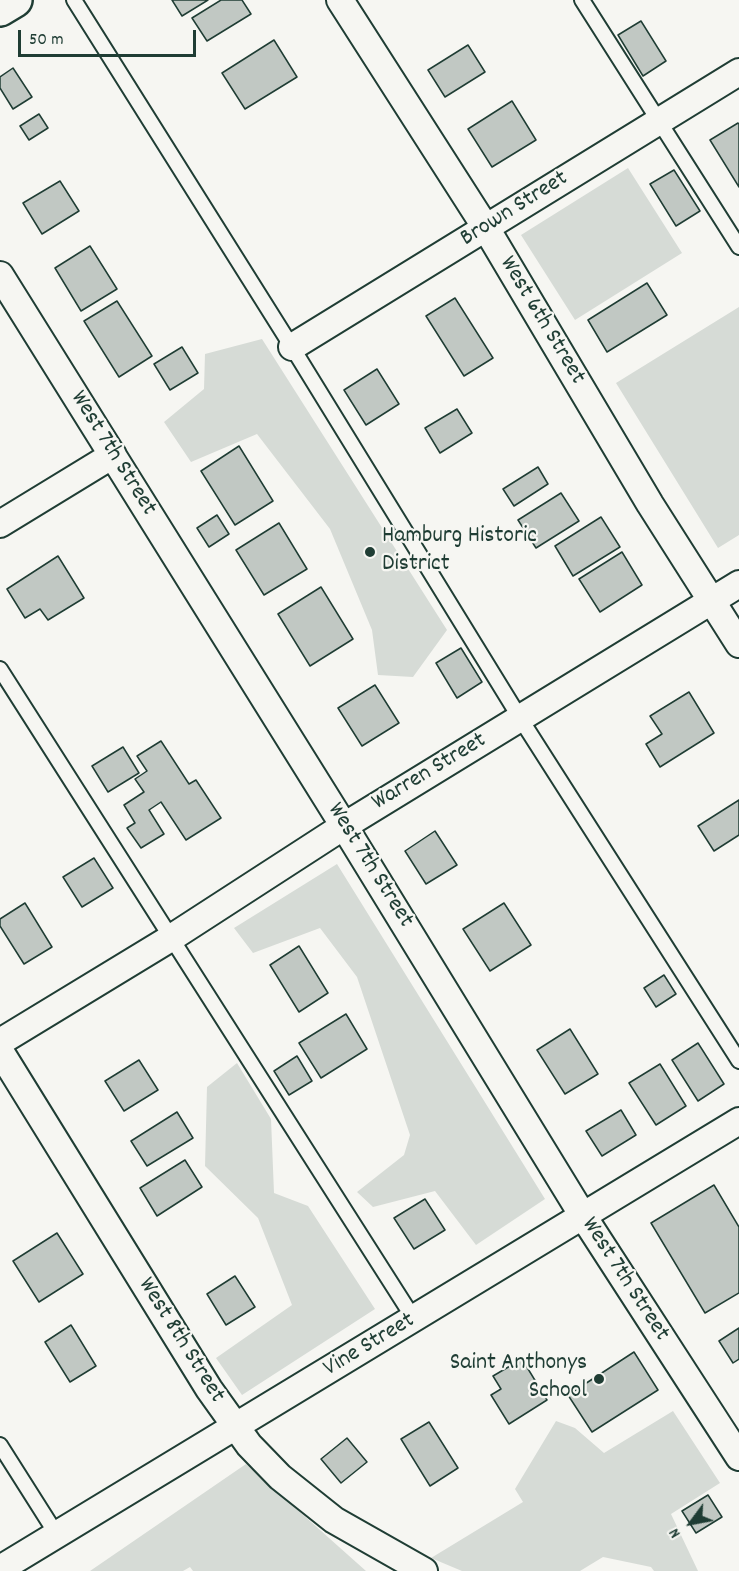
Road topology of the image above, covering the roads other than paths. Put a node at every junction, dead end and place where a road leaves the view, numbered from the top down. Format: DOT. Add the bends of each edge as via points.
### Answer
graph roads {
  1 [pos="15,0"];
  2 [pos="74,0"];
  3 [pos="340,0"];
  4 [pos="582,0"];
  5 [pos="0,9"];
  6 [pos="739,72"];
  7 [pos="659,122"];
  8 [pos="486,228"];
  9 [pos="739,247"];
  10 [pos="0,275"];
  11 [pos="292,347"];
  12 [pos="113,455"];
  13 [pos="0,524"];
  14 [pos="739,584"];
  15 [pos="712,601"];
  16 [pos="739,644"];
  17 [pos="0,669"];
  18 [pos="520,718"];
  19 [pos="344,826"];
  20 [pos="171,938"];
  21 [pos="0,1042"];
  22 [pos="0,1051"];
  23 [pos="739,1061"];
  24 [pos="739,1121"];
  25 [pos="583,1216"];
  26 [pos="414,1319"];
  27 [pos="236,1428"];
  28 [pos="0,1445"];
  29 [pos="737,1450"];
  30 [pos="57,1535"];
  31 [pos="0,1569"];
  32 [pos="424,1571"];
  1 -- 5 [label="street"];
  2 -- 11 [label="lane"];
  3 -- 8 [label="street, West 6th Street"];
  4 -- 7 [label="lane"];
  6 -- 7 [label="street, Brown Street"];
  7 -- 8 [label="street, Brown Street"];
  7 -- 9 [label="lane"];
  8 -- 11 [label="street, Brown Street"];
  8 -- 15 [label="street, West 6th Street"];
  10 -- 12 [label="street, West 7th Street"];
  11 -- 18 [label="lane"];
  12 -- 13 [label="street"];
  12 -- 19 [label="street, West 7th Street"];
  14 -- 15 [label="street, Warren Street"];
  15 -- 16 [label="street, West 6th Street"];
  15 -- 18 [label="street, Warren Street"];
  17 -- 20 [label="lane"];
  18 -- 19 [label="street, Warren Street"];
  18 -- 23 [label="lane"];
  19 -- 20 [label="street, Warren Street"];
  19 -- 25 [label="street, West 7th Street"];
  20 -- 21 [label="street, Warren Street"];
  20 -- 26 [label="lane"];
  22 -- 27 [label="street, West 8th Street"];
  24 -- 25 [label="street, Vine Street"];
  25 -- 26 [label="street, Vine Street"];
  25 -- 29 [label="street, West 7th Street"];
  26 -- 27 [label="street, Vine Street"];
  27 -- 30 [label="street, Vine Street"];
  27 -- 32 [label="street, West 8th Street" via="280,1477 334,1520"];
  28 -- 30 [label="lane"];
  30 -- 31 [label="street, Vine Street"];
}
